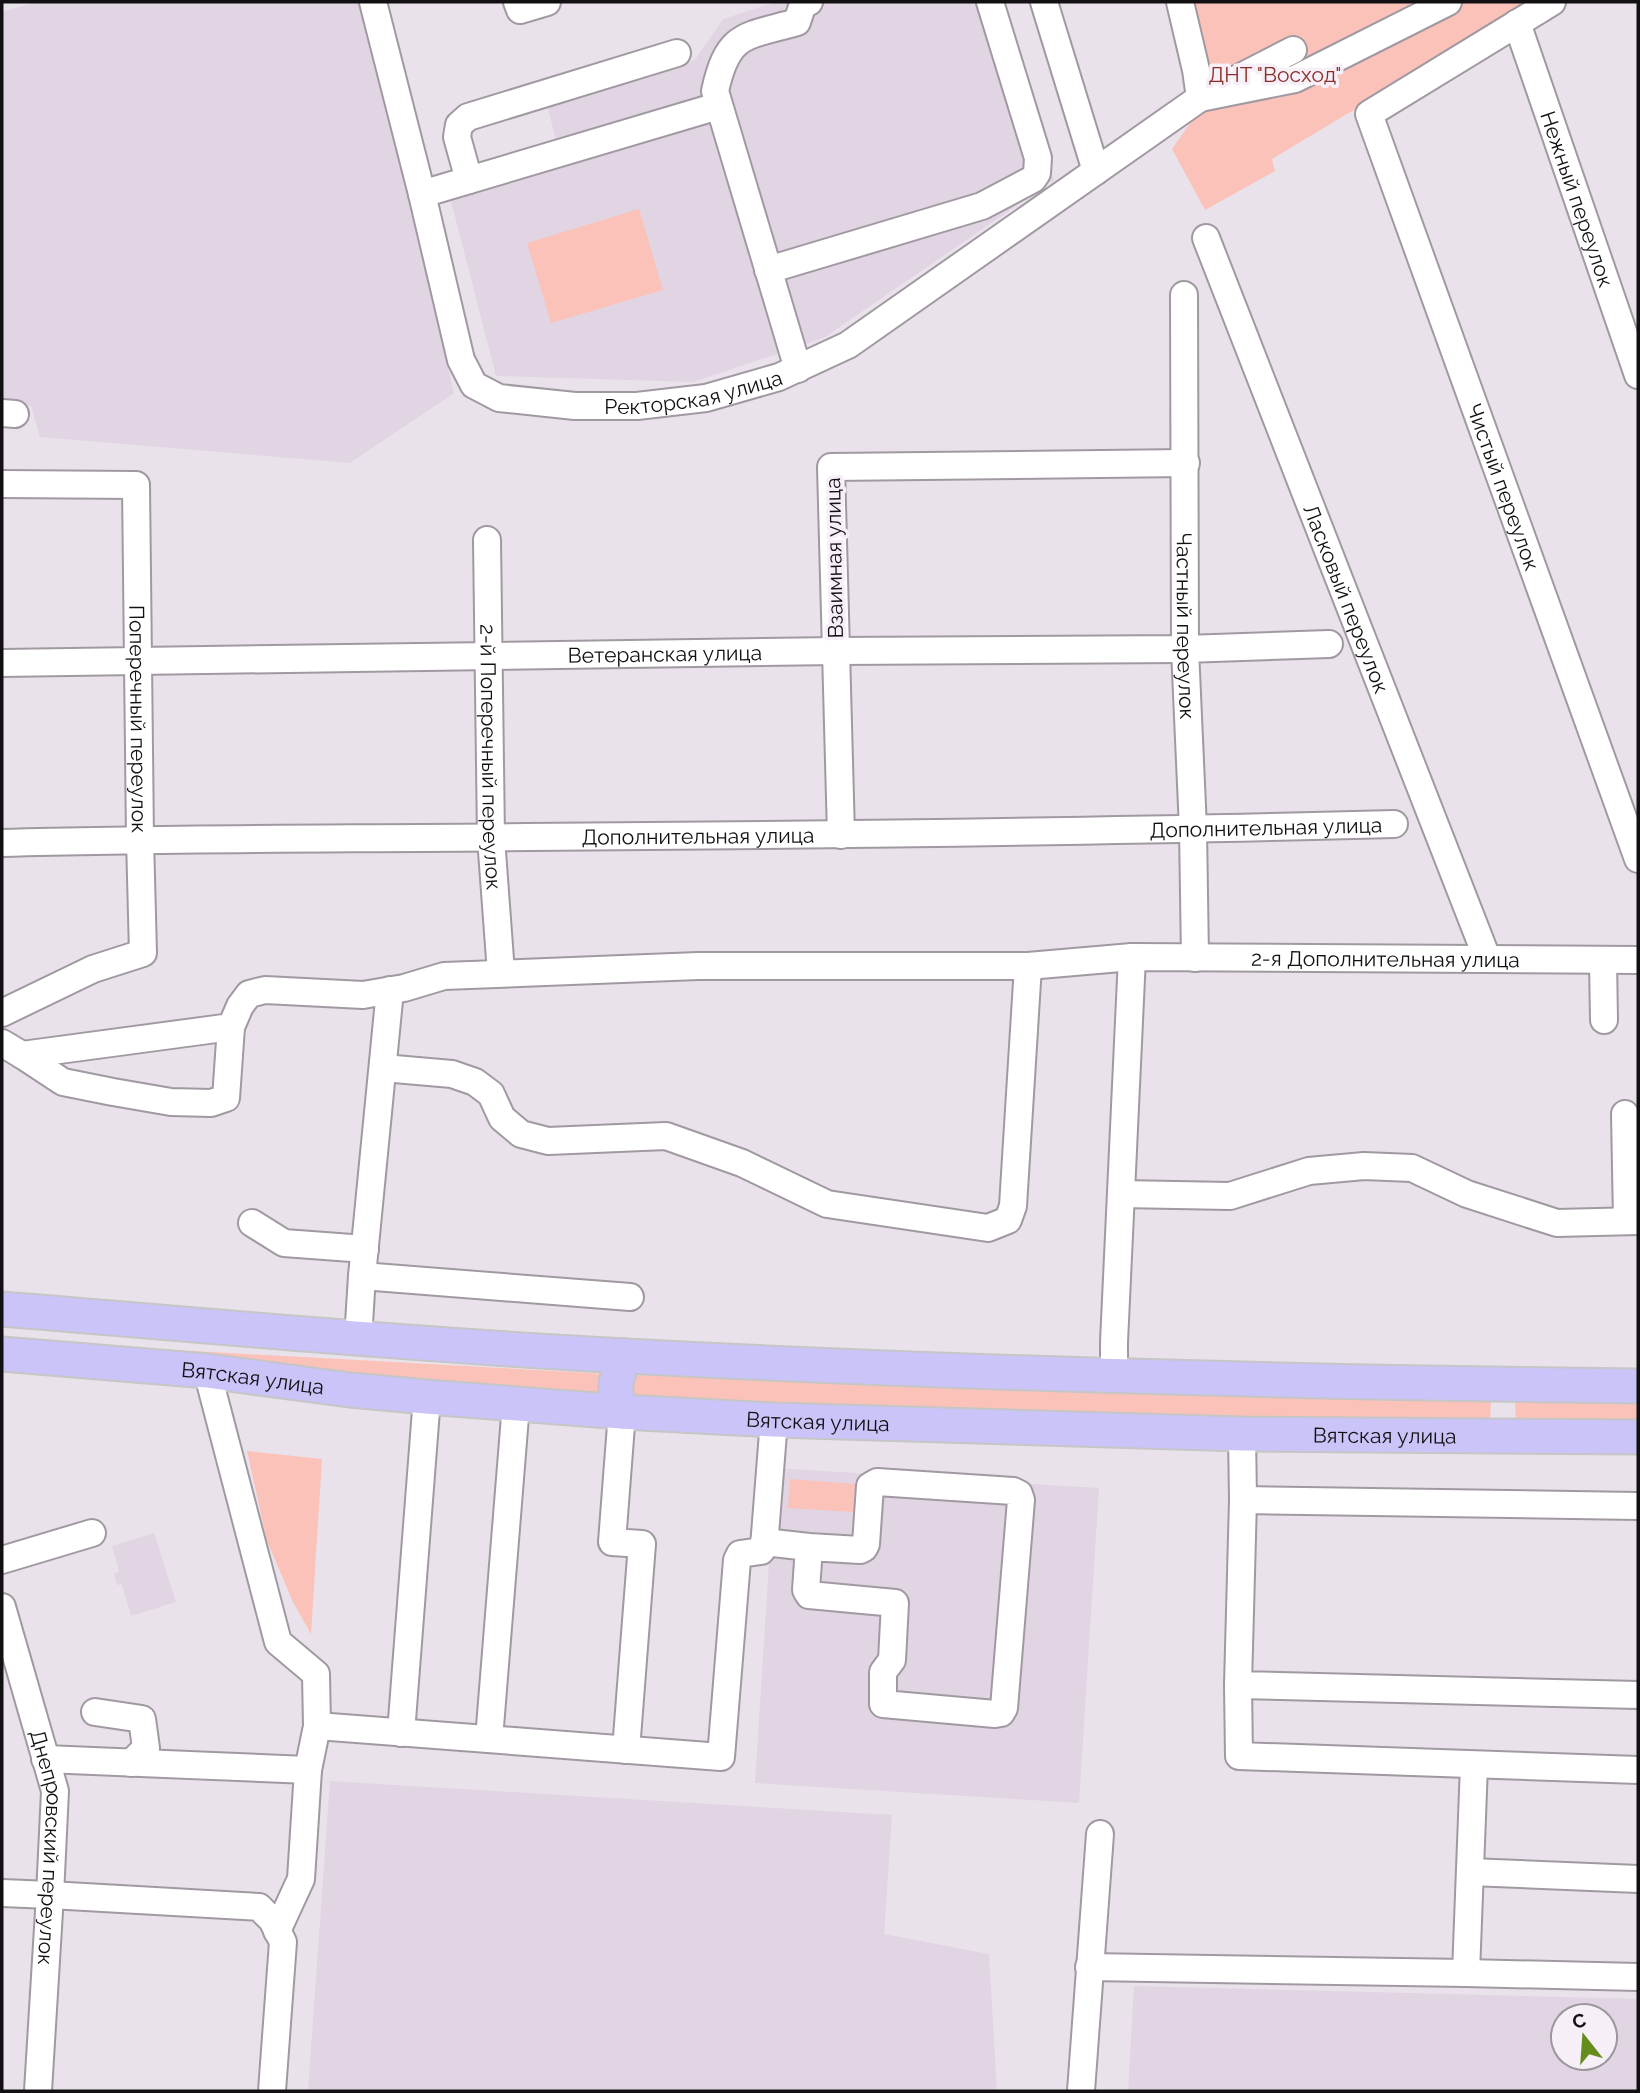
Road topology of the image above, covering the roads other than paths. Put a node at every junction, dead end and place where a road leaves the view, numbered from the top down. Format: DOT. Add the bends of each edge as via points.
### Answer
graph roads {
  1 [pos="373,2"];
  2 [pos="517,2"];
  3 [pos="547,2"];
  4 [pos="809,2"];
  5 [pos="990,2"];
  6 [pos="1044,2"];
  7 [pos="1180,2"];
  8 [pos="1448,2"];
  9 [pos="1552,2"];
  10 [pos="1517,23"];
  11 [pos="1293,50"];
  12 [pos="677,53"];
  13 [pos="1200,98"];
  14 [pos="718,106"];
  15 [pos="1096,171"];
  16 [pos="469,180"];
  17 [pos="422,194"];
  18 [pos="1206,237"];
  19 [pos="768,270"];
  20 [pos="1184,295"];
  21 [pos="798,369"];
  22 [pos="1638,375"];
  23 [pos="1186,463"];
  24 [pos="2,484"];
  25 [pos="487,540"];
  26 [pos="1328,644"];
  27 [pos="1185,649"];
  28 [pos="836,651"];
  29 [pos="488,657"];
  30 [pos="138,662"];
  31 [pos="2,663"];
  32 [pos="1394,824"];
  33 [pos="1193,829"];
  34 [pos="841,835"];
  35 [pos="491,838"];
  36 [pos="140,839"];
  37 [pos="2,843"];
  38 [pos="1638,859"];
  39 [pos="1132,957"];
  40 [pos="1195,958"];
  41 [pos="1487,958"];
  42 [pos="1603,960"];
  43 [pos="1638,960"];
  44 [pos="1028,967"];
  45 [pos="501,974"];
  46 [pos="390,990"];
  47 [pos="2,1013"];
  48 [pos="1604,1020"];
  49 [pos="231,1027"];
  50 [pos="12,1049"];
  51 [pos="383,1068"];
  52 [pos="1625,1114"];
  53 [pos="1121,1194"];
  54 [pos="1633,1221"];
  55 [pos="252,1223"];
  56 [pos="365,1249"];
  57 [pos="362,1276"];
  58 [pos="631,1297"];
  59 [pos="2,1309"];
  60 [pos="358,1339"];
  61 [pos="2,1354"];
  62 [pos="625,1356"];
  63 [pos="207,1371"];
  64 [pos="1114,1377"];
  65 [pos="1498,1385"];
  66 [pos="1638,1386"];
  67 [pos="427,1397"];
  68 [pos="516,1404"];
  69 [pos="622,1412"];
  70 [pos="774,1420"];
  71 [pos="1242,1434"];
  72 [pos="1499,1437"];
  73 [pos="1638,1437"];
  74 [pos="1243,1500"];
  75 [pos="1638,1506"];
  76 [pos="92,1533"];
  77 [pos="764,1542"];
  78 [pos="809,1547"];
  79 [pos="2,1560"];
  80 [pos="2,1607"];
  81 [pos="1238,1685"];
  82 [pos="1638,1695"];
  83 [pos="95,1712"];
  84 [pos="317,1726"];
  85 [pos="401,1732"];
  86 [pos="489,1739"];
  87 [pos="626,1750"];
  88 [pos="46,1759"];
  89 [pos="131,1763"];
  90 [pos="1474,1765"];
  91 [pos="308,1770"];
  92 [pos="1638,1770"];
  93 [pos="1100,1834"];
  94 [pos="1470,1872"];
  95 [pos="1638,1878"];
  96 [pos="2,1894"];
  97 [pos="50,1895"];
  98 [pos="277,1931"];
  99 [pos="1089,1967"];
  100 [pos="1466,1973"];
  101 [pos="1638,1977"];
  102 [pos="38,2091"];
  103 [pos="272,2091"];
  104 [pos="1082,2091"];
  1 -- 17 [label="street, Ректорская улица"];
  2 -- 3 [label="street" via="520,10"];
  4 -- 14 [label="street" via="803,4 797,22 740,39 725,57 718,78"];
  5 -- 19 [label="street" via="1038,158 1033,179 982,206"];
  6 -- 15 [label="street"];
  7 -- 13 [label="street"];
  8 -- 13 [label="street" via="1296,79"];
  9 -- 10 [label="street"];
  10 -- 22 [label="street, Нежный переулок"];
  10 -- 38 [label="street, Чистый переулок" via="1369,114"];
  11 -- 13 [label="street, Ректорская улица"];
  12 -- 16 [label="street" via="468,117 459,125 457,137"];
  13 -- 15 [label="street, Ректорская улица"];
  14 -- 16 [label="street"];
  14 -- 19 [label="street"];
  15 -- 21 [label="street, Ректорская улица" via="848,345"];
  16 -- 17 [label="street"];
  17 -- 21 [label="street, Ректорская улица" via="461,360 474,385 499,398 575,406 637,406 706,398"];
  18 -- 41 [label="street, Ласковый переулок"];
  19 -- 21 [label="street"];
  20 -- 23 [label="street, Частный переулок"];
  23 -- 27 [label="street, Частный переулок"];
  23 -- 28 [label="street, Взаимная улица" via="831,467"];
  24 -- 30 [label="street, Поперечный переулок" via="136,485"];
  25 -- 29 [label="street, 2-й Поперечный переулок"];
  26 -- 27 [label="street, Ветеранская улица"];
  27 -- 28 [label="street, Ветеранская улица"];
  27 -- 33 [label="street, Частный переулок"];
  28 -- 29 [label="street, Ветеранская улица"];
  28 -- 34 [label="street, Взаимная улица"];
  29 -- 30 [label="street, Ветеранская улица"];
  29 -- 35 [label="street, 2-й Поперечный переулок"];
  30 -- 31 [label="street, Ветеранская улица"];
  30 -- 36 [label="street, Поперечный переулок"];
  32 -- 33 [label="street, Дополнительная улица"];
  33 -- 34 [label="street, Дополнительная улица"];
  33 -- 40 [label="street, Частный переулок"];
  34 -- 35 [label="street, Дополнительная улица"];
  35 -- 36 [label="street, Дополнительная улица"];
  35 -- 45 [label="street, 2-й Поперечный переулок"];
  36 -- 37 [label="street, Дополнительная улица"];
  36 -- 47 [label="street, Поперечный переулок" via="143,953 93,969"];
  39 -- 40 [label="street, 2-я Дополнительная улица"];
  39 -- 44 [label="street, 2-я Дополнительная улица"];
  39 -- 53 [label="street"];
  40 -- 41 [label="street, 2-я Дополнительная улица"];
  41 -- 42 [label="street, 2-я Дополнительная улица"];
  42 -- 43 [label="street, 2-я Дополнительная улица"];
  42 -- 48 [label="street"];
  44 -- 45 [label="street, 2-я Дополнительная улица" via="698,966"];
  44 -- 51 [label="street" via="1013,1206 1008,1220 988,1228 827,1204 742,1163 666,1136 548,1141 522,1134 502,1118 491,1094 475,1082 452,1074"];
  45 -- 46 [label="street, 2-я Дополнительная улица" via="444,976"];
  46 -- 49 [label="street, 2-я Дополнительная улица" via="363,995 265,990 249,995"];
  46 -- 51 [label="street"];
  49 -- 50 [label="street"];
  49 -- 50 [label="street" via="226,1098 211,1103 171,1102 63,1082"];
  51 -- 56 [label="street"];
  52 -- 54 [label="street"];
  53 -- 54 [label="street" via="1230,1196 1309,1171 1412,1168 1467,1194 1557,1223"];
  53 -- 64 [label="street"];
  55 -- 56 [label="street" via="284,1242"];
  56 -- 57 [label="street"];
  57 -- 58 [label="street"];
  57 -- 60 [label="street"];
  59 -- 60 [label="main road"];
  60 -- 62 [label="main road"];
  61 -- 63 [label="main road, Вятская улица"];
  62 -- 64 [label="main road"];
  62 -- 69 [label="main road" via="614,1387"];
  63 -- 67 [label="main road, Вятская улица"];
  63 -- 84 [label="street" via="278,1642 316,1674"];
  64 -- 65 [label="main road"];
  65 -- 66 [label="main road"];
  65 -- 72 [label="main road" via="1512,1413"];
  67 -- 68 [label="main road, Вятская улица"];
  67 -- 85 [label="street"];
  68 -- 69 [label="main road, Вятская улица"];
  68 -- 86 [label="street"];
  69 -- 70 [label="main road, Вятская улица"];
  69 -- 87 [label="street" via="611,1542 642,1544"];
  70 -- 71 [label="main road, Вятская улица"];
  70 -- 77 [label="street"];
  71 -- 72 [label="main road, Вятская улица"];
  71 -- 74 [label="street"];
  72 -- 73 [label="main road, Вятская улица"];
  74 -- 75 [label="street"];
  74 -- 81 [label="street"];
  76 -- 79 [label="street"];
  77 -- 78 [label="street"];
  77 -- 87 [label="street" via="761,1551 740,1554 737,1560 722,1757"];
  78 -- 78 [label="street" via="864,1548 870,1486 877,1482 1018,1494 1001,1713 883,1704 883,1672 892,1660 895,1603 809,1595"];
  80 -- 88 [label="street, Днепровский переулок"];
  81 -- 82 [label="street"];
  81 -- 90 [label="street" via="1239,1756"];
  83 -- 89 [label="street" via="142,1719 146,1748"];
  84 -- 85 [label="street"];
  84 -- 91 [label="street"];
  85 -- 86 [label="street"];
  86 -- 87 [label="street"];
  88 -- 89 [label="street"];
  88 -- 97 [label="street, Днепровский переулок" via="55,1791"];
  89 -- 91 [label="street"];
  90 -- 92 [label="street"];
  90 -- 94 [label="street"];
  91 -- 98 [label="street" via="301,1879"];
  93 -- 99 [label="street"];
  94 -- 95 [label="street"];
  94 -- 100 [label="street"];
  96 -- 97 [label="street"];
  97 -- 98 [label="street" via="259,1908"];
  97 -- 102 [label="street, Днепровский переулок"];
  98 -- 103 [label="street" via="282,1942"];
  99 -- 100 [label="street"];
  99 -- 104 [label="street"];
  100 -- 101 [label="street"];
}
